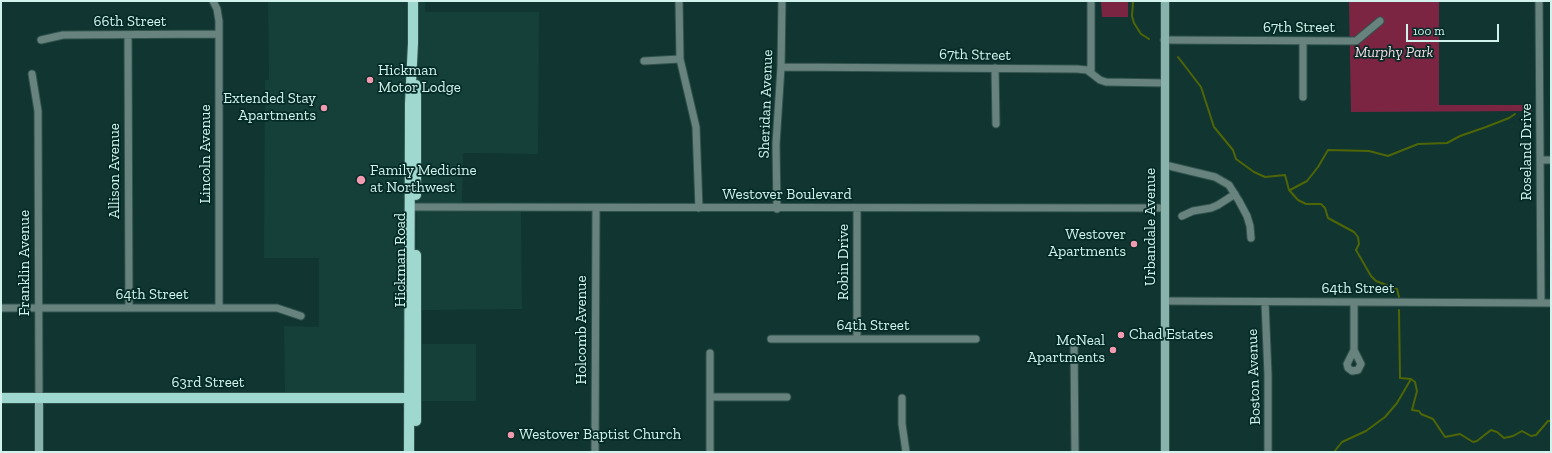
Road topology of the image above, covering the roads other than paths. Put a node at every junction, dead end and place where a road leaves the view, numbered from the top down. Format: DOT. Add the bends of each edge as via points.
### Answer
graph roads {
  1 [pos="213,1"];
  2 [pos="413,1"];
  3 [pos="679,1"];
  4 [pos="782,1"];
  5 [pos="1091,1"];
  6 [pos="1165,1"];
  7 [pos="1539,1"];
  8 [pos="1380,21"];
  9 [pos="219,34"];
  10 [pos="128,35"];
  11 [pos="41,40"];
  12 [pos="1164,40"];
  13 [pos="1303,41"];
  14 [pos="680,59"];
  15 [pos="644,61"];
  16 [pos="781,67"];
  17 [pos="995,68"];
  18 [pos="1091,72"];
  19 [pos="32,74"];
  20 [pos="1165,83"];
  21 [pos="1303,97"];
  22 [pos="996,124"];
  23 [pos="1540,160"];
  24 [pos="1551,160"];
  25 [pos="1165,166"];
  26 [pos="1235,194"];
  27 [pos="413,207"];
  28 [pos="596,208"];
  29 [pos="699,208"];
  30 [pos="857,208"];
  31 [pos="1165,208"];
  32 [pos="777,209"];
  33 [pos="1182,216"];
  34 [pos="1251,238"];
  35 [pos="1165,301"];
  36 [pos="1265,302"];
  37 [pos="1354,302"];
  38 [pos="1541,303"];
  39 [pos="1551,303"];
  40 [pos="1,308"];
  41 [pos="39,308"];
  42 [pos="129,308"];
  43 [pos="219,308"];
  44 [pos="301,316"];
  45 [pos="771,339"];
  46 [pos="857,339"];
  47 [pos="976,339"];
  48 [pos="1074,344"];
  49 [pos="1354,350"];
  50 [pos="710,353"];
  51 [pos="710,397"];
  52 [pos="787,397"];
  53 [pos="1,398"];
  54 [pos="39,398"];
  55 [pos="412,398"];
  56 [pos="902,398"];
  57 [pos="39,452"];
  58 [pos="409,452"];
  59 [pos="416,452"];
  60 [pos="595,452"];
  61 [pos="710,452"];
  62 [pos="906,452"];
  63 [pos="1075,452"];
  64 [pos="1165,452"];
  65 [pos="1268,452"];
  1 -- 9 [label="street, Lincoln Avenue" via="217,9"];
  2 -- 27 [label="main road, Hickman Road" via="410,104"];
  3 -- 14 [label="street"];
  4 -- 16 [label="street, Sheridan Avenue"];
  5 -- 18 [label="street"];
  6 -- 12 [label="street, Urbandale Avenue"];
  7 -- 23 [label="street, Roseland Drive"];
  8 -- 13 [label="street, 67th Street" via="1356,41"];
  9 -- 10 [label="street, 66th Street"];
  9 -- 43 [label="street, Lincoln Avenue"];
  10 -- 11 [label="street, 66th Street" via="63,35"];
  10 -- 42 [label="street, Allison Avenue"];
  12 -- 13 [label="street, 67th Street"];
  12 -- 20 [label="street, Urbandale Avenue"];
  13 -- 21 [label="street"];
  14 -- 15 [label="street"];
  14 -- 29 [label="street" via="696,126"];
  16 -- 17 [label="street, 67th Street"];
  16 -- 32 [label="street, Sheridan Avenue" via="776,144"];
  17 -- 18 [label="street, 67th Street" via="1077,69"];
  17 -- 22 [label="street"];
  18 -- 20 [label="street, 67th Street" via="1106,82"];
  19 -- 41 [label="street, Franklin Avenue" via="38,111"];
  20 -- 25 [label="street, Urbandale Avenue"];
  23 -- 24 [label="street"];
  23 -- 38 [label="street, Roseland Drive"];
  25 -- 26 [label="street" via="1215,177 1228,185"];
  25 -- 31 [label="street, Urbandale Avenue"];
  26 -- 33 [label="street" via="1211,208"];
  26 -- 34 [label="street" via="1247,216"];
  27 -- 28 [label="street, Westover Boulevard"];
  27 -- 55 [label="main road, Hickman Road"];
  28 -- 29 [label="street, Westover Boulevard"];
  28 -- 60 [label="street, Holcomb Avenue"];
  29 -- 32 [label="street, Westover Boulevard"];
  30 -- 31 [label="street, Westover Boulevard"];
  30 -- 32 [label="street, Westover Boulevard"];
  30 -- 46 [label="street, Robin Drive"];
  31 -- 35 [label="street, Urbandale Avenue"];
  35 -- 36 [label="street, 64th Street"];
  35 -- 64 [label="street, Urbandale Avenue"];
  36 -- 37 [label="street, 64th Street"];
  36 -- 65 [label="street, Boston Avenue"];
  37 -- 38 [label="street, 64th Street"];
  37 -- 49 [label="street"];
  38 -- 39 [label="street, 64th Street"];
  40 -- 41 [label="street, 64th Street"];
  41 -- 42 [label="street, 64th Street"];
  41 -- 54 [label="street, Franklin Avenue"];
  42 -- 43 [label="street, 64th Street"];
  43 -- 44 [label="street, 64th Street" via="277,308"];
  45 -- 46 [label="street, 64th Street"];
  46 -- 47 [label="street, 64th Street"];
  48 -- 63 [label="street"];
  50 -- 51 [label="street"];
  51 -- 52 [label="street"];
  51 -- 61 [label="street"];
  53 -- 54 [label="main road, 63rd Street"];
  54 -- 55 [label="main road, 63rd Street"];
  54 -- 57 [label="street, Franklin Avenue"];
  55 -- 58 [label="main road, Hickman Road"];
  55 -- 59 [label="main road, Hickman Road"];
  56 -- 62 [label="street"];
}
